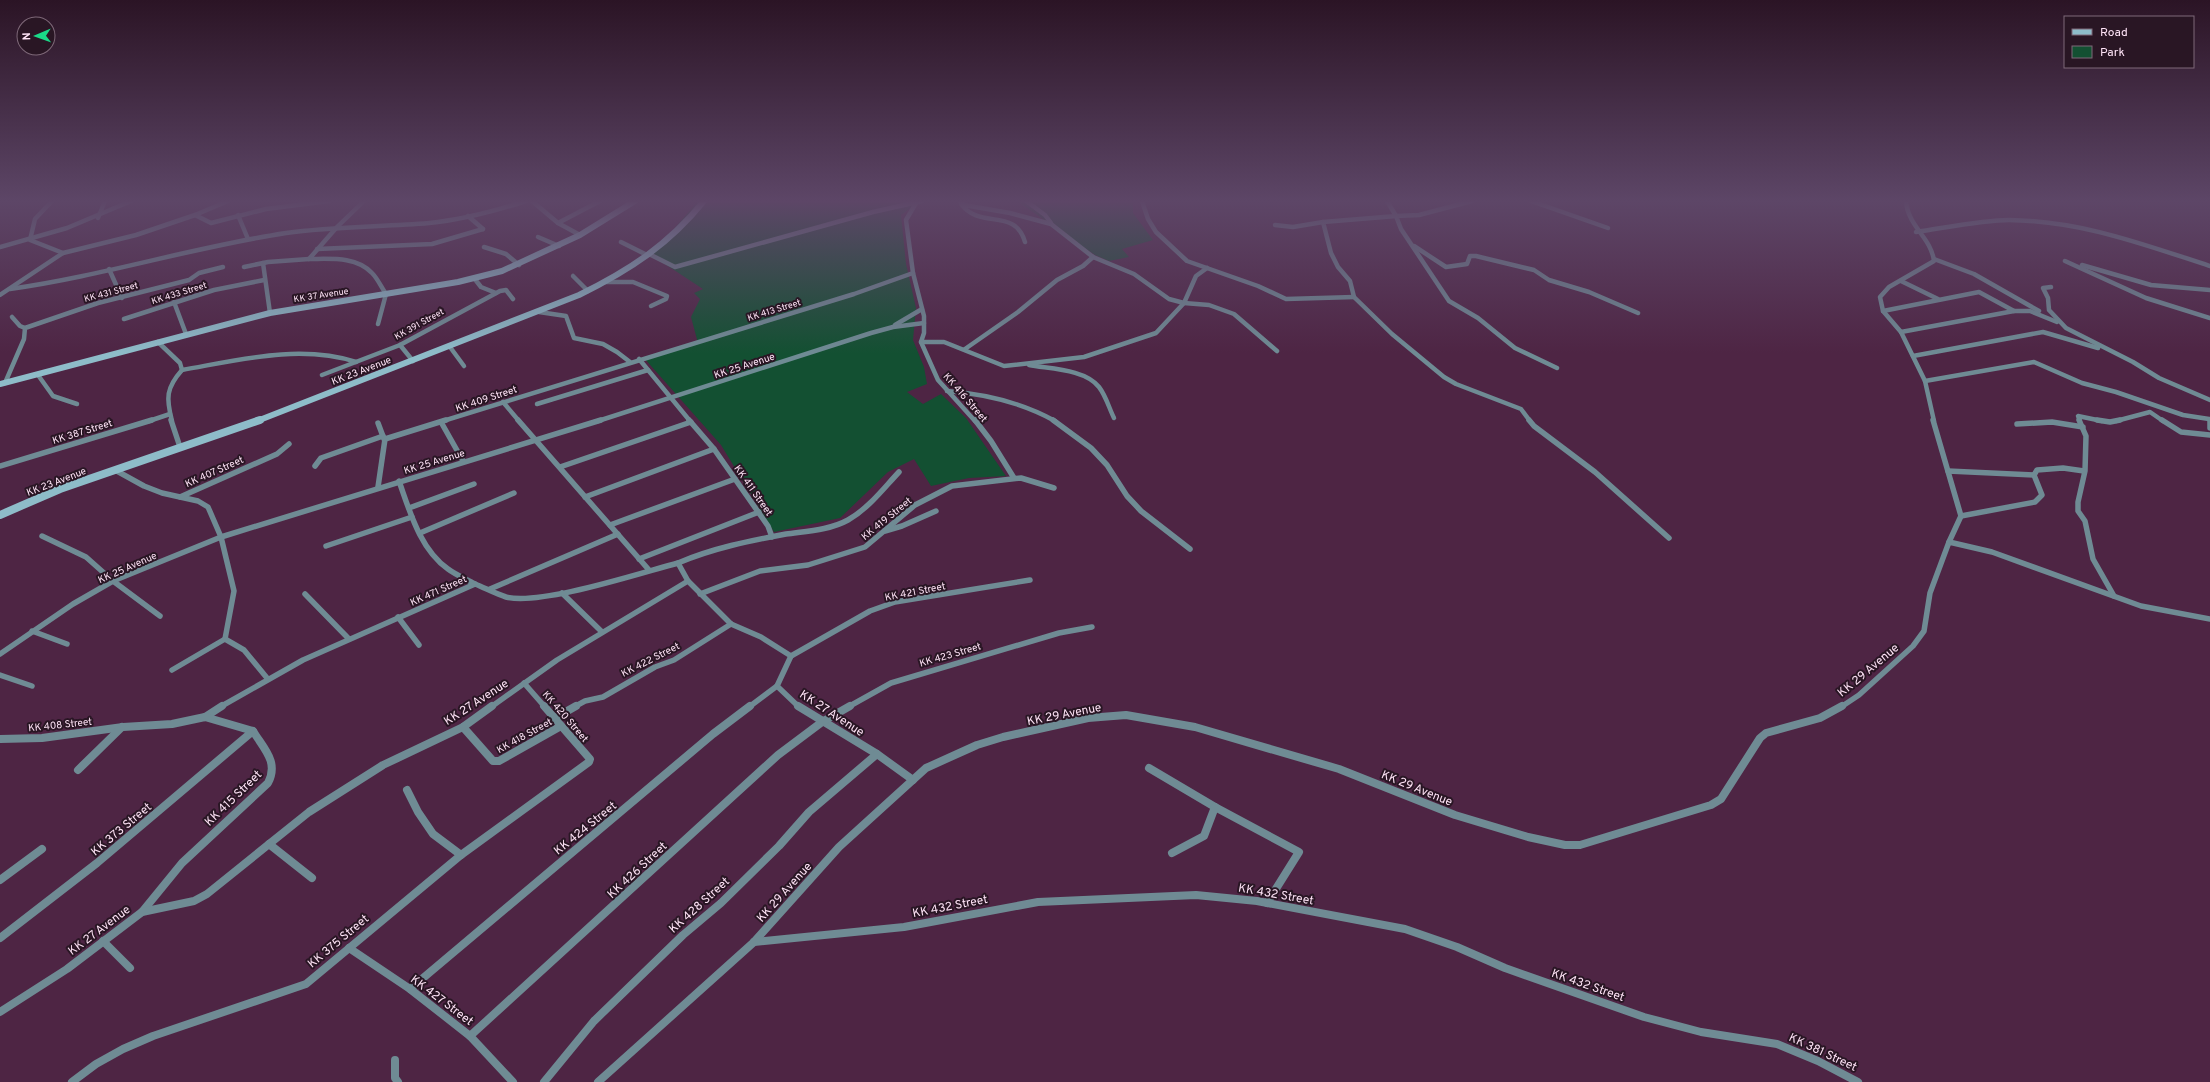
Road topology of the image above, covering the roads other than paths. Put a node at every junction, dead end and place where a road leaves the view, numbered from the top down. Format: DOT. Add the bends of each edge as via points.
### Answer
graph roads {
  1 [pos="57,251"];
  2 [pos="73,251"];
  3 [pos="190,251"];
  4 [pos="315,251"];
  5 [pos="493,251"];
  6 [pos="547,251"];
  7 [pos="641,251"];
  8 [pos="653,251"];
  9 [pos="732,251"];
  10 [pos="912,251"];
  11 [pos="1086,251"];
  12 [pos="1177,251"];
  13 [pos="1330,251"];
  14 [pos="1416,251"];
  15 [pos="1422,251"];
  16 [pos="1930,251"];
  17 [pos="2166,251"];
  18 [pos="63,254"];
  19 [pos="648,255"];
  20 [pos="1093,257"];
  21 [pos="309,259"];
  22 [pos="1934,259"];
  23 [pos="263,263"];
  24 [pos="519,264"];
  25 [pos="2210,266"];
  26 [pos="224,267"];
  27 [pos="244,267"];
  28 [pos="1207,268"];
  29 [pos="109,269"];
  30 [pos="913,274"];
  31 [pos="574,276"];
  32 [pos="474,278"];
  33 [pos="264,280"];
  34 [pos="1901,281"];
  35 [pos="604,282"];
  36 [pos="2051,287"];
  37 [pos="10,289"];
  38 [pos="2210,290"];
  39 [pos="588,291"];
  40 [pos="496,293"];
  41 [pos="386,294"];
  42 [pos="0,295"];
  43 [pos="1354,297"];
  44 [pos="122,298"];
  45 [pos="513,299"];
  46 [pos="1938,299"];
  47 [pos="174,302"];
  48 [pos="1184,303"];
  49 [pos="651,306"];
  50 [pos="922,309"];
  51 [pos="1883,311"];
  52 [pos="2014,311"];
  53 [pos="540,312"];
  54 [pos="1638,313"];
  55 [pos="270,314"];
  56 [pos="12,317"];
  57 [pos="2050,318"];
  58 [pos="2210,318"];
  59 [pos="124,319"];
  60 [pos="924,323"];
  61 [pos="378,324"];
  62 [pos="2062,325"];
  63 [pos="892,327"];
  64 [pos="25,328"];
  65 [pos="1902,332"];
  66 [pos="186,334"];
  67 [pos="158,342"];
  68 [pos="921,342"];
  69 [pos="400,345"];
  70 [pos="450,347"];
  71 [pos="966,349"];
  72 [pos="1277,351"];
  73 [pos="2116,354"];
  74 [pos="1913,356"];
  75 [pos="639,359"];
  76 [pos="413,361"];
  77 [pos="356,362"];
  78 [pos="630,362"];
  79 [pos="1025,364"];
  80 [pos="464,366"];
  81 [pos="1557,368"];
  82 [pos="182,370"];
  83 [pos="648,370"];
  84 [pos="38,375"];
  85 [pos="322,375"];
  86 [pos="1925,381"];
  87 [pos="2,384"];
  88 [pos="947,391"];
  89 [pos="671,398"];
  90 [pos="2210,400"];
  91 [pos="503,402"];
  92 [pos="77,404"];
  93 [pos="537,404"];
  94 [pos="170,414"];
  95 [pos="1114,418"];
  96 [pos="2210,419"];
  97 [pos="441,422"];
  98 [pos="691,422"];
  99 [pos="378,423"];
  100 [pos="2017,424"];
  101 [pos="2083,427"];
  102 [pos="2210,428"];
  103 [pos="2210,435"];
  104 [pos="384,437"];
  105 [pos="536,439"];
  106 [pos="289,444"];
  107 [pos="180,447"];
  108 [pos="714,449"];
  109 [pos="463,461"];
  110 [pos="0,466"];
  111 [pos="315,466"];
  112 [pos="560,467"];
  113 [pos="115,469"];
  114 [pos="899,472"];
  115 [pos="1948,472"];
  116 [pos="2084,472"];
  117 [pos="2034,475"];
  118 [pos="1014,478"];
  119 [pos="735,479"];
  120 [pos="399,481"];
  121 [pos="474,484"];
  122 [pos="378,487"];
  123 [pos="1054,488"];
  124 [pos="514,493"];
  125 [pos="180,496"];
  126 [pos="585,497"];
  127 [pos="409,508"];
  128 [pos="936,511"];
  129 [pos="759,512"];
  130 [pos="0,515"];
  131 [pos="1961,516"];
  132 [pos="412,517"];
  133 [pos="610,525"];
  134 [pos="420,532"];
  135 [pos="883,532"];
  136 [pos="618,534"];
  137 [pos="42,536"];
  138 [pos="221,537"];
  139 [pos="772,537"];
  140 [pos="1669,538"];
  141 [pos="1949,542"];
  142 [pos="326,546"];
  143 [pos="1190,549"];
  144 [pos="639,559"];
  145 [pos="678,563"];
  146 [pos="649,570"];
  147 [pos="1030,580"];
  148 [pos="113,581"];
  149 [pos="688,581"];
  150 [pos="475,584"];
  151 [pos="490,590"];
  152 [pos="562,593"];
  153 [pos="305,594"];
  154 [pos="700,594"];
  155 [pos="2114,596"];
  156 [pos="160,616"];
  157 [pos="398,618"];
  158 [pos="2210,619"];
  159 [pos="731,624"];
  160 [pos="1092,626"];
  161 [pos="32,631"];
  162 [pos="601,631"];
  163 [pos="348,638"];
  164 [pos="225,639"];
  165 [pos="67,644"];
  166 [pos="419,645"];
  167 [pos="0,654"];
  168 [pos="791,656"];
  169 [pos="172,670"];
  170 [pos="0,675"];
  171 [pos="267,678"];
  172 [pos="524,683"];
  173 [pos="32,686"];
  174 [pos="777,686"];
  175 [pos="205,717"];
  176 [pos="555,718"];
  177 [pos="822,722"];
  178 [pos="123,726"];
  179 [pos="561,726"];
  180 [pos="463,727"];
  181 [pos="253,731"];
  182 [pos="0,739"];
  183 [pos="878,754"];
  184 [pos="589,762"];
  185 [pos="1149,768"];
  186 [pos="78,770"];
  187 [pos="913,780"];
  188 [pos="407,790"];
  189 [pos="1215,807"];
  190 [pos="269,844"];
  191 [pos="42,849"];
  192 [pos="1172,853"];
  193 [pos="460,855"];
  194 [pos="312,878"];
  195 [pos="0,880"];
  196 [pos="1267,903"];
  197 [pos="142,912"];
  198 [pos="0,938"];
  199 [pos="103,941"];
  200 [pos="754,942"];
  201 [pos="349,948"];
  202 [pos="130,968"];
  203 [pos="410,989"];
  204 [pos="0,1012"];
  205 [pos="470,1036"];
  206 [pos="1777,1044"];
  207 [pos="395,1060"];
  208 [pos="72,1082"];
  209 [pos="398,1082"];
  210 [pos="513,1082"];
  211 [pos="544,1082"];
  212 [pos="598,1082"];
  213 [pos="1858,1082"];
  1 -- 18 [label="street"];
  2 -- 18 [label="street"];
  3 -- 29 [label="street"];
  4 -- 21 [label="street"];
  5 -- 24 [label="street" via="507,254"];
  6 -- 24 [label="main road, KK 37 Avenue"];
  7 -- 19 [label="street"];
  8 -- 19 [label="main road, KK 23 Avenue"];
  9 -- 19 [label="street" via="676,267"];
  10 -- 30 [label="street"];
  11 -- 20 [label="street"];
  12 -- 28 [label="street" via="1188,261"];
  13 -- 43 [label="street" via="1335,263 1354,286"];
  14 -- 81 [label="street" via="1449,300 1478,318 1515,348"];
  15 -- 54 [label="street" via="1446,267 1467,264 1470,256 1476,256 1534,270 1549,280 1589,292"];
  16 -- 22 [label="street"];
  17 -- 25 [label="street"];
  18 -- 37 [label="street"];
  19 -- 35 [label="main road, KK 23 Avenue"];
  20 -- 48 [label="street" via="1134,274 1162,294"];
  20 -- 71 [label="street" via="1083,266 1057,280"];
  21 -- 23 [label="street"];
  21 -- 41 [label="street" via="338,259 364,266"];
  22 -- 34 [label="street" via="1931,264"];
  22 -- 57 [label="street" via="1951,263 1980,277"];
  23 -- 27 [label="street"];
  23 -- 33 [label="street"];
  24 -- 32 [label="main road, KK 37 Avenue"];
  26 -- 44 [label="street, KK 431 Street" via="199,273 189,280"];
  28 -- 43 [label="street" via="1286,299"];
  28 -- 48 [label="street" via="1196,276"];
  29 -- 37 [label="street"];
  29 -- 44 [label="street"];
  30 -- 50 [label="street"];
  30 -- 75 [label="street, KK 413 Street"];
  31 -- 39 [label="street"];
  32 -- 40 [label="street" via="481,286"];
  32 -- 41 [label="main road, KK 37 Avenue"];
  33 -- 47 [label="street, KK 433 Street" via="214,290"];
  33 -- 55 [label="street"];
  34 -- 46 [label="street"];
  34 -- 51 [label="street" via="1889,287 1880,297"];
  35 -- 39 [label="main road, KK 23 Avenue"];
  35 -- 49 [label="street" via="633,282 667,296 666,299"];
  36 -- 62 [label="street" via="2043,288 2052,315"];
  37 -- 42 [label="street"];
  38 -- 58 [label="street" via="2151,285 2063,260 2146,298"];
  39 -- 53 [label="main road, KK 23 Avenue"];
  40 -- 45 [label="street" via="506,290"];
  40 -- 69 [label="street, KK 391 Street"];
  41 -- 55 [label="main road, KK 37 Avenue"];
  41 -- 61 [label="street"];
  43 -- 140 [label="street" via="1392,334 1444,378 1521,409 1534,426 1595,472"];
  44 -- 64 [label="street, KK 431 Street" via="98,303"];
  46 -- 51 [label="street"];
  46 -- 52 [label="street" via="1979,292"];
  47 -- 59 [label="street, KK 433 Street"];
  47 -- 66 [label="street"];
  48 -- 72 [label="street" via="1209,305 1234,314"];
  48 -- 79 [label="street" via="1162,327 1146,337 1084,357"];
  50 -- 60 [label="street"];
  50 -- 63 [label="street, KK 25 Avenue"];
  51 -- 65 [label="street"];
  52 -- 57 [label="street" via="2030,311"];
  52 -- 65 [label="street"];
  53 -- 70 [label="main road, KK 23 Avenue"];
  53 -- 78 [label="street" via="566,316 573,338 600,343 622,354"];
  55 -- 66 [label="main road, KK 37 Avenue"];
  56 -- 64 [label="street"];
  57 -- 62 [label="street"];
  60 -- 63 [label="street, KK 25 Avenue"];
  60 -- 68 [label="street" via="925,330"];
  62 -- 73 [label="street"];
  63 -- 89 [label="street, KK 25 Avenue"];
  64 -- 87 [label="street" via="24,339"];
  65 -- 74 [label="street"];
  66 -- 67 [label="main road, KK 37 Avenue"];
  67 -- 82 [label="street" via="180,363"];
  67 -- 84 [label="main road, KK 37 Avenue"];
  68 -- 71 [label="street" via="937,339"];
  68 -- 88 [label="street, KK 416 Street" via="938,380"];
  69 -- 76 [label="street"];
  69 -- 77 [label="street, KK 391 Street"];
  70 -- 76 [label="main road, KK 23 Avenue"];
  70 -- 80 [label="street"];
  71 -- 79 [label="street" via="998,365"];
  73 -- 74 [label="street" via="2043,332"];
  73 -- 90 [label="street" via="2160,378"];
  74 -- 86 [label="street"];
  75 -- 78 [label="street, KK 409 Street"];
  75 -- 83 [label="street, KK 411 Street"];
  76 -- 107 [label="main road, KK 23 Avenue"];
  77 -- 82 [label="street" via="340,356 305,353"];
  77 -- 85 [label="street, KK 391 Street"];
  78 -- 91 [label="street, KK 409 Street"];
  79 -- 95 [label="street" via="1069,373 1095,384"];
  82 -- 94 [label="street" via="168,390"];
  83 -- 89 [label="street, KK 411 Street"];
  83 -- 93 [label="street"];
  84 -- 87 [label="main road, KK 37 Avenue"];
  84 -- 92 [label="street" via="47,392 53,397"];
  86 -- 96 [label="street" via="2034,362 2082,383 2183,415"];
  86 -- 115 [label="street"];
  88 -- 118 [label="street, KK 416 Street" via="991,440"];
  88 -- 143 [label="street" via="974,392 1012,400 1054,419 1077,435 1107,465 1135,505 1165,532"];
  89 -- 98 [label="street, KK 411 Street"];
  89 -- 105 [label="street, KK 25 Avenue"];
  91 -- 97 [label="street, KK 409 Street"];
  91 -- 105 [label="street"];
  94 -- 107 [label="street"];
  94 -- 110 [label="street, KK 387 Street"];
  96 -- 102 [label="street"];
  97 -- 104 [label="street, KK 409 Street"];
  97 -- 109 [label="street"];
  98 -- 108 [label="street, KK 411 Street"];
  98 -- 112 [label="street"];
  99 -- 104 [label="street"];
  100 -- 101 [label="street" via="2052,422"];
  101 -- 103 [label="street" via="2078,416 2110,422 2150,412 2180,432"];
  101 -- 116 [label="street" via="2086,436"];
  104 -- 111 [label="street, KK 409 Street" via="321,458"];
  104 -- 122 [label="street"];
  105 -- 109 [label="street, KK 25 Avenue"];
  105 -- 112 [label="street"];
  106 -- 125 [label="street, KK 407 Street" via="277,454"];
  107 -- 113 [label="main road, KK 23 Avenue"];
  108 -- 119 [label="street, KK 411 Street"];
  108 -- 126 [label="street"];
  109 -- 120 [label="street, KK 25 Avenue"];
  112 -- 126 [label="street"];
  113 -- 125 [label="street" via="144,486"];
  113 -- 130 [label="main road, KK 23 Avenue"];
  114 -- 139 [label="street" via="856,515 846,521 807,532"];
  115 -- 117 [label="street"];
  115 -- 131 [label="street"];
  116 -- 117 [label="street" via="2063,468 2037,470"];
  116 -- 155 [label="street" via="2078,511 2086,521 2093,559"];
  117 -- 131 [label="street" via="2042,495 2035,502"];
  118 -- 123 [label="street, KK 419 Street" via="1028,479"];
  118 -- 135 [label="street, KK 419 Street" via="952,486 942,490 915,505"];
  119 -- 129 [label="street, KK 411 Street"];
  119 -- 133 [label="street"];
  120 -- 122 [label="street, KK 25 Avenue"];
  120 -- 127 [label="street"];
  121 -- 127 [label="street"];
  122 -- 138 [label="street, KK 25 Avenue"];
  124 -- 134 [label="street"];
  125 -- 138 [label="street, KK 407 Street" via="208,507"];
  126 -- 133 [label="street"];
  127 -- 132 [label="street"];
  128 -- 135 [label="street"];
  129 -- 139 [label="street, KK 411 Street"];
  129 -- 144 [label="street"];
  131 -- 141 [label="street, KK 29 Avenue"];
  132 -- 134 [label="street"];
  132 -- 142 [label="street"];
  133 -- 136 [label="street"];
  134 -- 150 [label="street" via="430,552 447,568"];
  135 -- 154 [label="street, KK 419 Street" via="865,547 808,565 760,571"];
  136 -- 144 [label="street"];
  136 -- 151 [label="street"];
  137 -- 148 [label="street" via="86,558"];
  138 -- 148 [label="street, KK 25 Avenue"];
  138 -- 164 [label="street, KK 407 Street" via="234,591"];
  139 -- 145 [label="street, KK 471 Street" via="719,547 698,553"];
  141 -- 155 [label="street" via="1992,552"];
  141 -- 187 [label="street, KK 29 Avenue" via="1930,593 1924,631 1909,650 1859,695 1835,712 1766,733 1760,738 1721,799 1711,805 1580,845 1553,844 1455,815 1339,769 1195,727 1126,715 1088,718 990,741 926,768"];
  144 -- 146 [label="street"];
  145 -- 146 [label="street, KK 471 Street"];
  145 -- 149 [label="street"];
  146 -- 152 [label="street, KK 471 Street"];
  147 -- 168 [label="street, KK 421 Street" via="889,604 870,611"];
  148 -- 156 [label="street"];
  148 -- 161 [label="street, KK 25 Avenue"];
  149 -- 154 [label="street"];
  149 -- 162 [label="street, KK 27 Avenue"];
  150 -- 151 [label="street, KK 471 Street"];
  150 -- 157 [label="street, KK 471 Street"];
  151 -- 152 [label="street, KK 471 Street" via="507,597 523,598"];
  152 -- 162 [label="street"];
  153 -- 163 [label="street"];
  154 -- 159 [label="street"];
  155 -- 158 [label="street" via="2141,606"];
  157 -- 163 [label="street, KK 471 Street"];
  157 -- 166 [label="street"];
  159 -- 168 [label="street" via="760,637"];
  159 -- 176 [label="street, KK 422 Street" via="674,660 655,667 603,697 585,701"];
  160 -- 177 [label="street, KK 423 Street" via="1052,635 891,683"];
  161 -- 165 [label="street"];
  161 -- 167 [label="street, KK 25 Avenue"];
  162 -- 172 [label="street, KK 27 Avenue"];
  163 -- 171 [label="street, KK 471 Street"];
  164 -- 169 [label="street"];
  164 -- 171 [label="street" via="236,642 248,652"];
  168 -- 174 [label="street"];
  170 -- 173 [label="street"];
  171 -- 175 [label="street, KK 471 Street"];
  172 -- 176 [label="street, KK 420 Street"];
  172 -- 180 [label="street, KK 27 Avenue"];
  174 -- 177 [label="street, KK 27 Avenue" via="799,707"];
  174 -- 203 [label="street, KK 424 Street" via="713,734"];
  175 -- 178 [label="street" via="158,726"];
  175 -- 181 [label="street"];
  176 -- 179 [label="street, KK 420 Street"];
  177 -- 183 [label="street, KK 27 Avenue"];
  177 -- 205 [label="street, KK 426 Street" via="778,755"];
  178 -- 182 [label="street, KK 408 Street" via="42,738"];
  178 -- 186 [label="street"];
  179 -- 180 [label="street, KK 418 Street" via="499,761 493,761"];
  179 -- 184 [label="street, KK 420 Street" via="590,759"];
  180 -- 190 [label="street, KK 27 Avenue" via="383,765 309,812"];
  181 -- 197 [label="street, KK 415 Street" via="273,764 268,783 182,863"];
  181 -- 198 [label="street, KK 373 Street" via="120,846 48,904"];
  183 -- 187 [label="street, KK 27 Avenue"];
  183 -- 211 [label="street, KK 428 Street" via="808,812 721,903 683,935 594,1021"];
  184 -- 193 [label="street, KK 375 Street"];
  185 -- 189 [label="street"];
  187 -- 200 [label="street, KK 29 Avenue" via="839,847"];
  188 -- 193 [label="street" via="433,834"];
  189 -- 192 [label="street" via="1204,836"];
  189 -- 196 [label="street" via="1299,852"];
  190 -- 194 [label="street"];
  190 -- 197 [label="street, KK 27 Avenue" via="207,894 194,901"];
  191 -- 195 [label="street"];
  193 -- 201 [label="street, KK 375 Street"];
  196 -- 200 [label="street, KK 432 Street" via="1196,895 1038,902 904,927"];
  196 -- 206 [label="street, KK 432 Street" via="1405,929 1644,1017 1701,1032"];
  197 -- 199 [label="street, KK 27 Avenue"];
  199 -- 202 [label="street"];
  199 -- 204 [label="street, KK 27 Avenue"];
  200 -- 212 [label="street, KK 29 Avenue"];
  201 -- 203 [label="street, KK 427 Street"];
  201 -- 208 [label="street, KK 375 Street" via="306,984 183,1026 111,1054"];
  203 -- 205 [label="street, KK 427 Street"];
  205 -- 210 [label="street, KK 427 Street"];
  206 -- 213 [label="street, KK 381 Street" via="1818,1061"];
  207 -- 209 [label="street" via="395,1078"];
}
